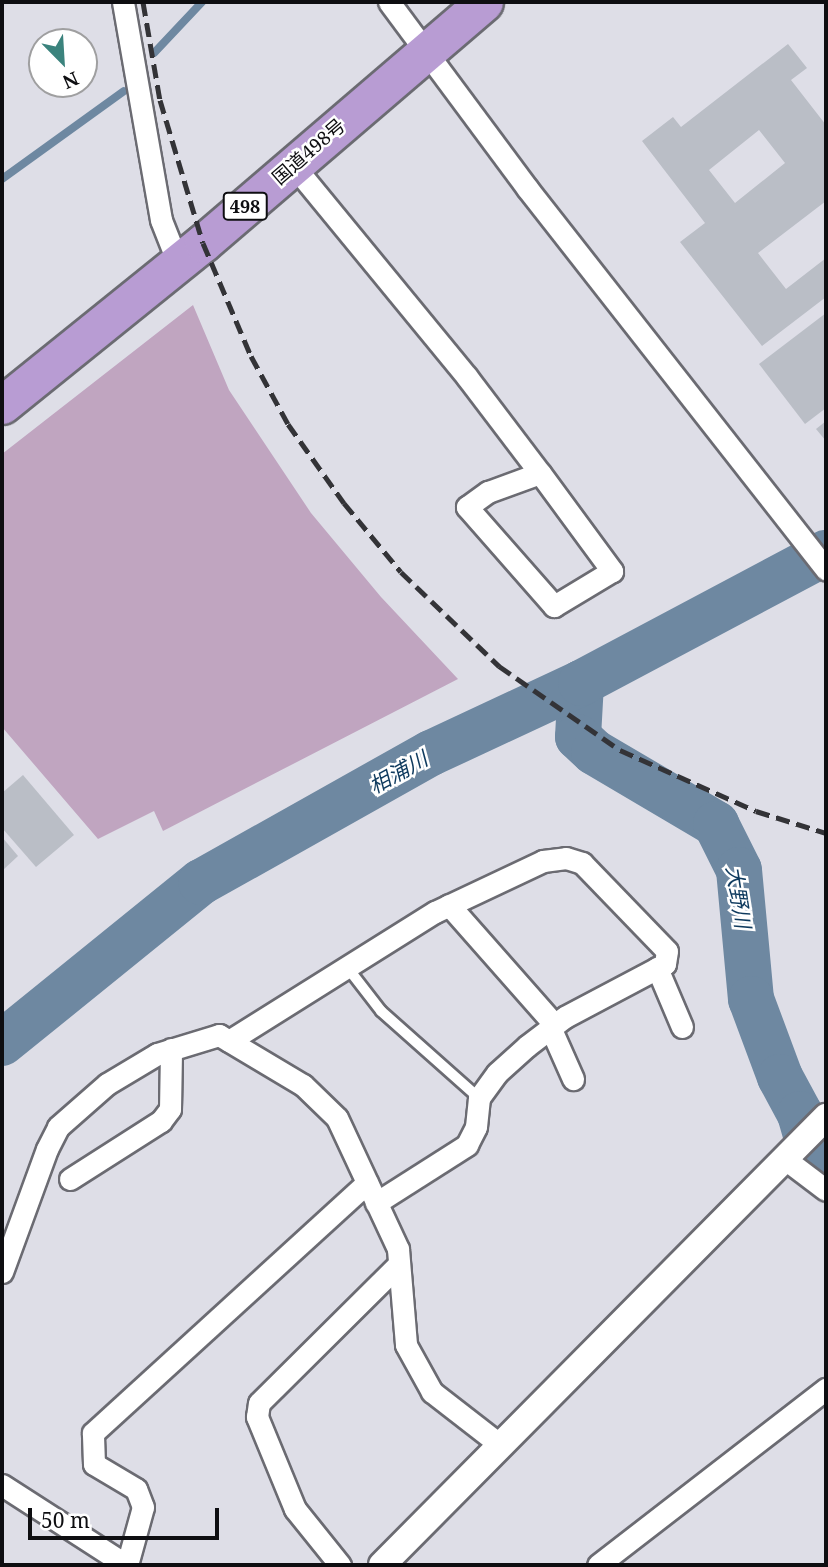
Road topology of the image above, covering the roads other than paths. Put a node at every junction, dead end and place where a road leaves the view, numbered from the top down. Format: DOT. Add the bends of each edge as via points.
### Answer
graph roads {
  1 [pos="124,2"];
  2 [pos="389,2"];
  3 [pos="484,2"];
  4 [pos="427,50"];
  5 [pos="293,165"];
  6 [pos="178,263"];
  7 [pos="2,405"];
  8 [pos="540,473"];
  9 [pos="826,570"];
  10 [pos="449,905"];
  11 [pos="348,967"];
  12 [pos="657,968"];
  13 [pos="552,1026"];
  14 [pos="683,1026"];
  15 [pos="229,1041"];
  16 [pos="171,1049"];
  17 [pos="574,1079"];
  18 [pos="480,1098"];
  19 [pos="826,1117"];
  20 [pos="785,1159"];
  21 [pos="69,1179"];
  22 [pos="367,1183"];
  23 [pos="826,1190"];
  24 [pos="376,1203"];
  25 [pos="399,1264"];
  26 [pos="2,1272"];
  27 [pos="826,1389"];
  28 [pos="499,1444"];
  29 [pos="2,1485"];
  30 [pos="127,1565"];
  31 [pos="340,1565"];
  32 [pos="382,1565"];
  33 [pos="598,1565"];
  1 -- 6 [label="street" via="161,220"];
  2 -- 4 [label="street"];
  3 -- 4 [label="highway, 国道498号 / 498"];
  4 -- 5 [label="highway, 国道498号 / 498"];
  4 -- 9 [label="street" via="527,188"];
  5 -- 6 [label="highway, 国道498号 / 498"];
  5 -- 8 [label="street"];
  6 -- 7 [label="highway, 国道498号 / 498"];
  8 -- 8 [label="street" via="612,571 554,606 467,507 488,492"];
  10 -- 11 [label="street"];
  10 -- 12 [label="street" via="543,862 565,858 582,863 667,951 665,964"];
  10 -- 13 [label="street"];
  11 -- 15 [label="street"];
  11 -- 18 [label="lane" via="381,1011"];
  12 -- 13 [label="street"];
  12 -- 14 [label="street"];
  13 -- 17 [label="street"];
  13 -- 18 [label="street" via="497,1073"];
  15 -- 16 [label="street" via="219,1035"];
  15 -- 22 [label="street" via="303,1085 338,1118"];
  16 -- 21 [label="street" via="170,1109 161,1121"];
  16 -- 26 [label="street" via="107,1084 58,1128"];
  18 -- 24 [label="street" via="476,1127 467,1145"];
  19 -- 20 [label="street"];
  20 -- 23 [label="street"];
  20 -- 28 [label="street"];
  22 -- 24 [label="street"];
  22 -- 30 [label="street" via="93,1433 94,1464 136,1489 143,1507"];
  24 -- 25 [label="street" via="398,1249"];
  25 -- 28 [label="street" via="406,1345 432,1392"];
  25 -- 31 [label="street" via="259,1403 257,1417 295,1509"];
  27 -- 33 [label="street"];
  28 -- 32 [label="street"];
  29 -- 30 [label="street"];
}
